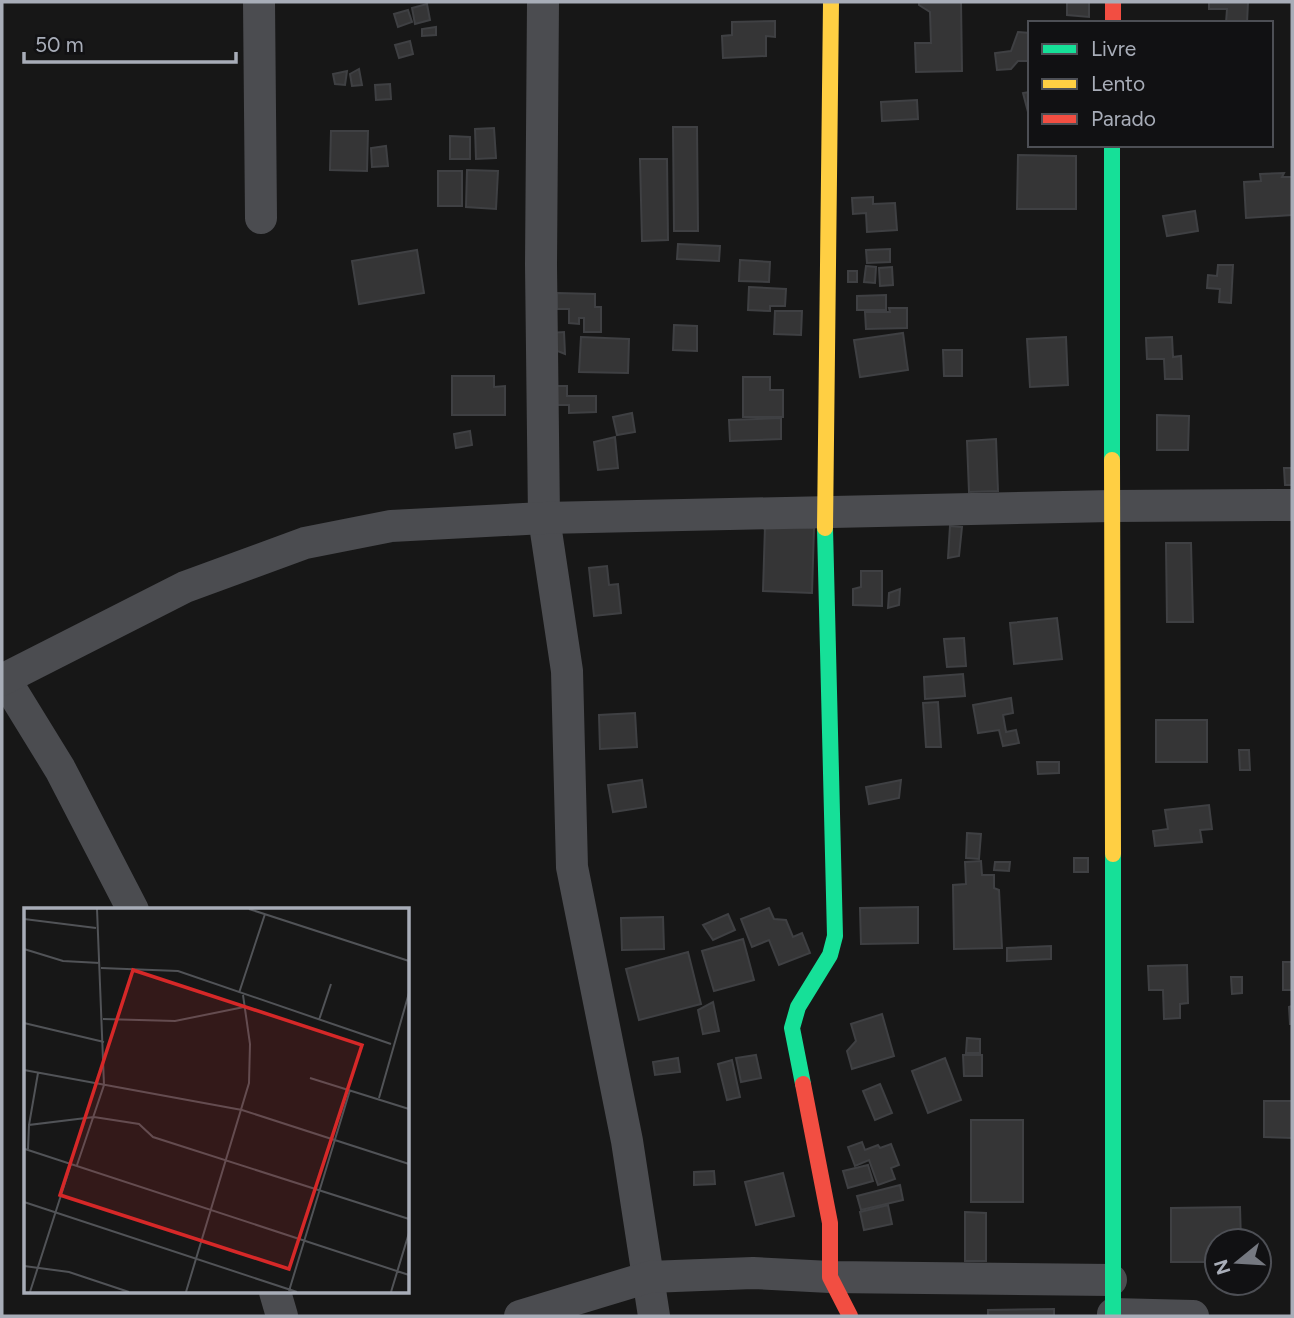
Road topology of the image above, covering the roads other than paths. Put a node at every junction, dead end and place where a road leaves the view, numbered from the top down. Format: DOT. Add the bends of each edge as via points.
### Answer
graph roads {
  1 [pos="259,2"];
  2 [pos="544,2"];
  3 [pos="831,2"];
  4 [pos="1113,2"];
  5 [pos="1113,21"];
  6 [pos="1112,147"];
  7 [pos="261,218"];
  8 [pos="1292,505"];
  9 [pos="1112,506"];
  10 [pos="825,512"];
  11 [pos="544,518"];
  12 [pos="3,679"];
  13 [pos="132,908"];
  14 [pos="649,1277"];
  15 [pos="830,1277"];
  16 [pos="1111,1280"];
  17 [pos="276,1294"];
  18 [pos="1113,1315"];
  19 [pos="282,1316"];
  20 [pos="520,1316"];
  21 [pos="654,1316"];
  22 [pos="850,1316"];
  23 [pos="1193,1316"];
  1 -- 7 [label="street"];
  2 -- 11 [label="street"];
  3 -- 10 [label="street"];
  4 -- 5 [label="street"];
  6 -- 9 [label="street"];
  8 -- 9 [label="street"];
  9 -- 10 [label="street"];
  9 -- 16 [label="street"];
  10 -- 11 [label="street"];
  10 -- 15 [label="street" via="835,936 830,955 798,1007 792,1028 830,1223"];
  11 -- 12 [label="street" via="391,526 305,543 185,587"];
  11 -- 14 [label="street" via="566,671 572,867"];
  12 -- 13 [label="street" via="60,769"];
  14 -- 15 [label="street" via="753,1273"];
  14 -- 20 [label="street"];
  14 -- 21 [label="street"];
  15 -- 16 [label="street"];
  15 -- 22 [label="street"];
  16 -- 18 [label="street"];
  17 -- 19 [label="street"];
  18 -- 23 [label="street"];
}
